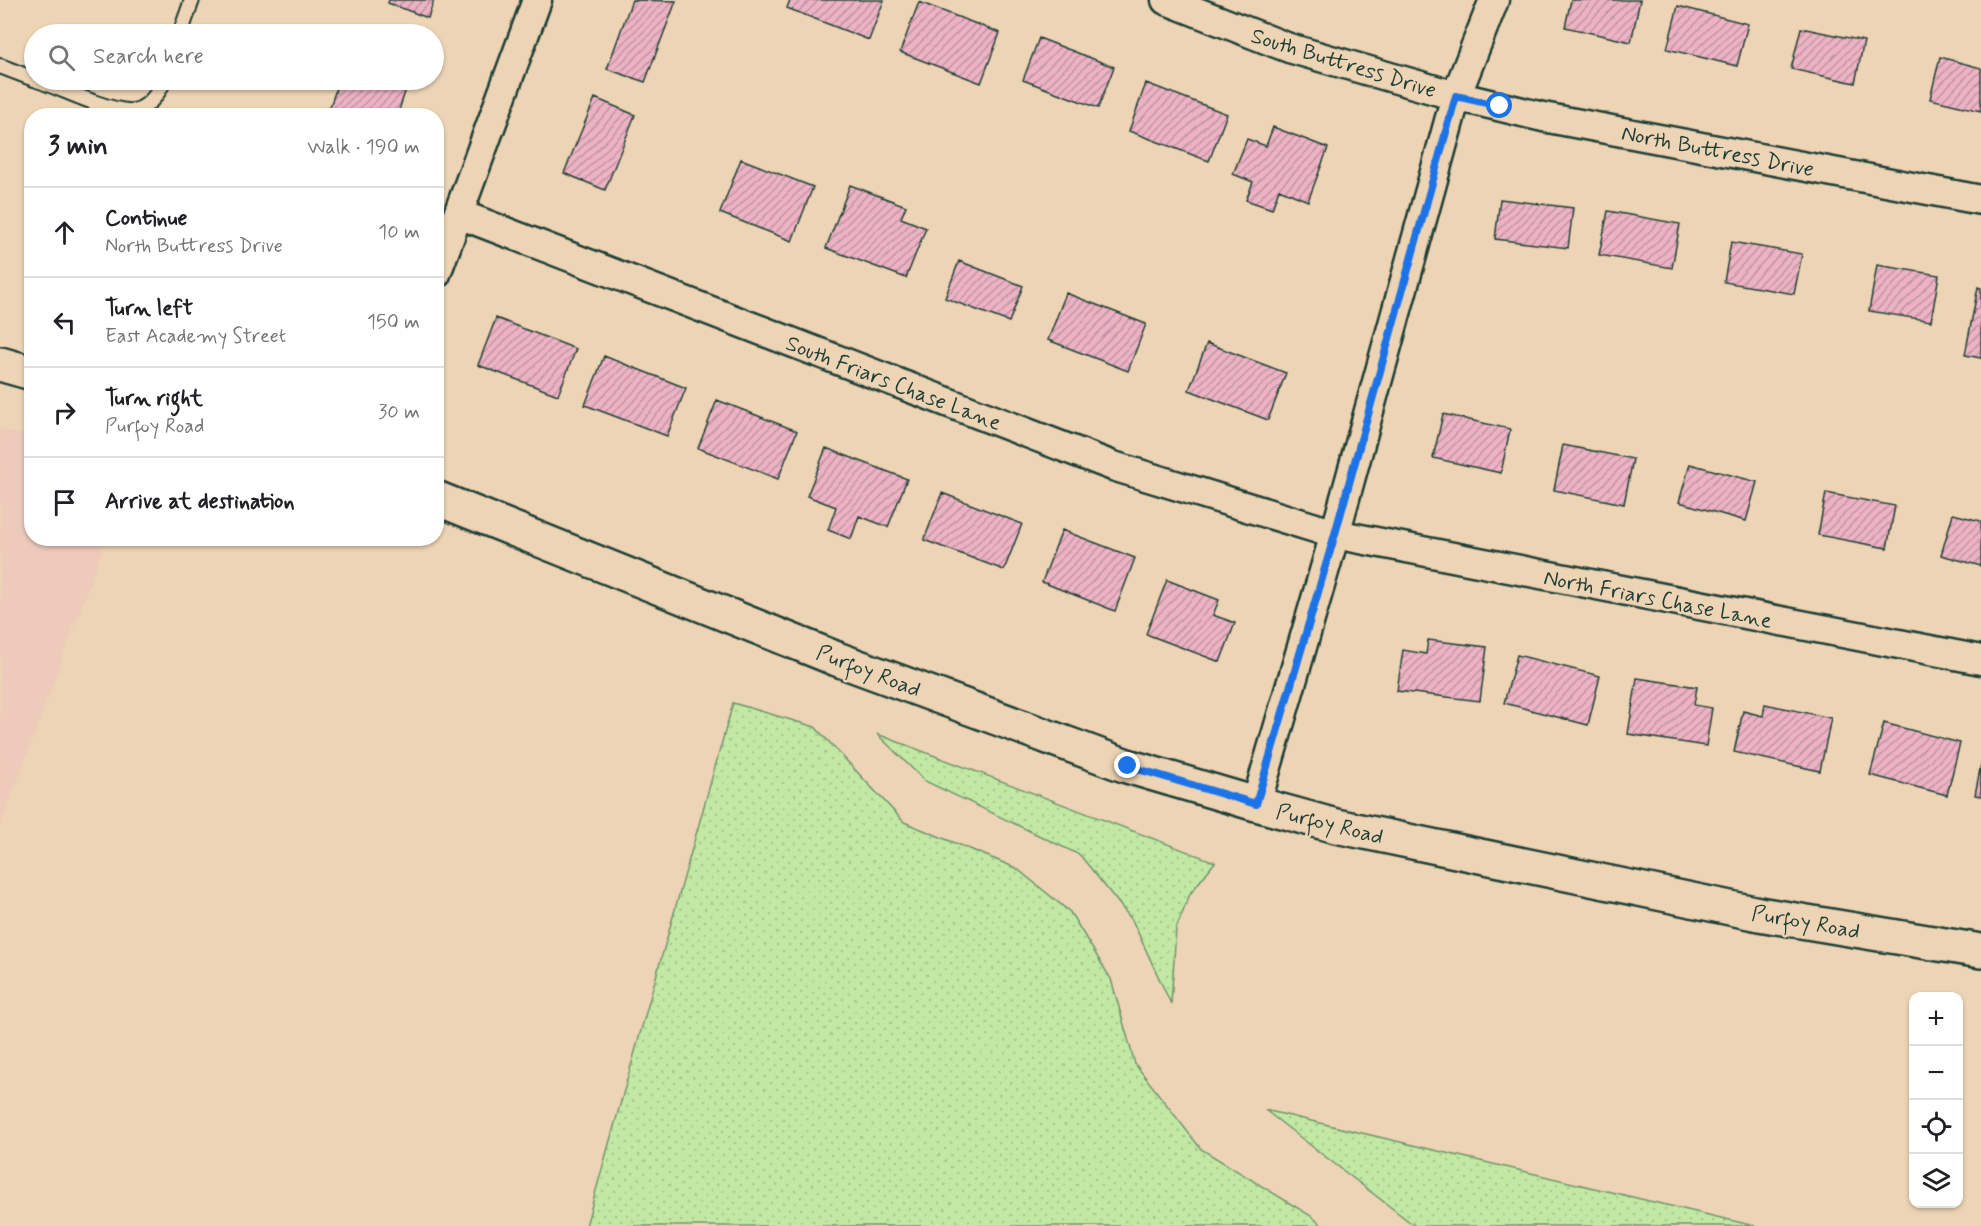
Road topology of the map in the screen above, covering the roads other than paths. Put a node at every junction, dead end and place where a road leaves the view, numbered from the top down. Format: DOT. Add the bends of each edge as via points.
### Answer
graph roads {
  1 [pos="192,0"];
  2 [pos="537,0"];
  3 [pos="1166,0"];
  4 [pos="1494,0"];
  5 [pos="184,24"];
  6 [pos="0,66"];
  7 [pos="24,75"];
  8 [pos="64,90"];
  9 [pos="158,90"];
  10 [pos="1456,96"];
  11 [pos="117,108"];
  12 [pos="137,108"];
  13 [pos="1981,200"];
  14 [pos="459,214"];
  15 [pos="444,253"];
  16 [pos="0,364"];
  17 [pos="24,371"];
  18 [pos="444,501"];
  19 [pos="1335,534"];
  20 [pos="1981,660"];
  21 [pos="1256,804"];
  22 [pos="1981,951"];
  1 -- 5 [label="lane"];
  2 -- 14 [label="street"];
  3 -- 10 [label="street, South Buttress Drive" via="1289,48"];
  4 -- 10 [label="street"];
  6 -- 7 [label="lane"];
  8 -- 11 [label="lane"];
  9 -- 12 [label="lane" via="151,103"];
  10 -- 13 [label="street, North Buttress Drive" via="1543,117"];
  10 -- 19 [label="street"];
  14 -- 15 [label="street"];
  14 -- 19 [label="street, South Friars Chase Lane" via="1113,466"];
  16 -- 17 [label="street"];
  18 -- 21 [label="street, Purfoy Road" via="837,659 1128,766"];
  19 -- 20 [label="street, North Friars Chase Lane"];
  19 -- 21 [label="street"];
  21 -- 22 [label="street, Purfoy Road" via="1336,826 1759,914"];
}
